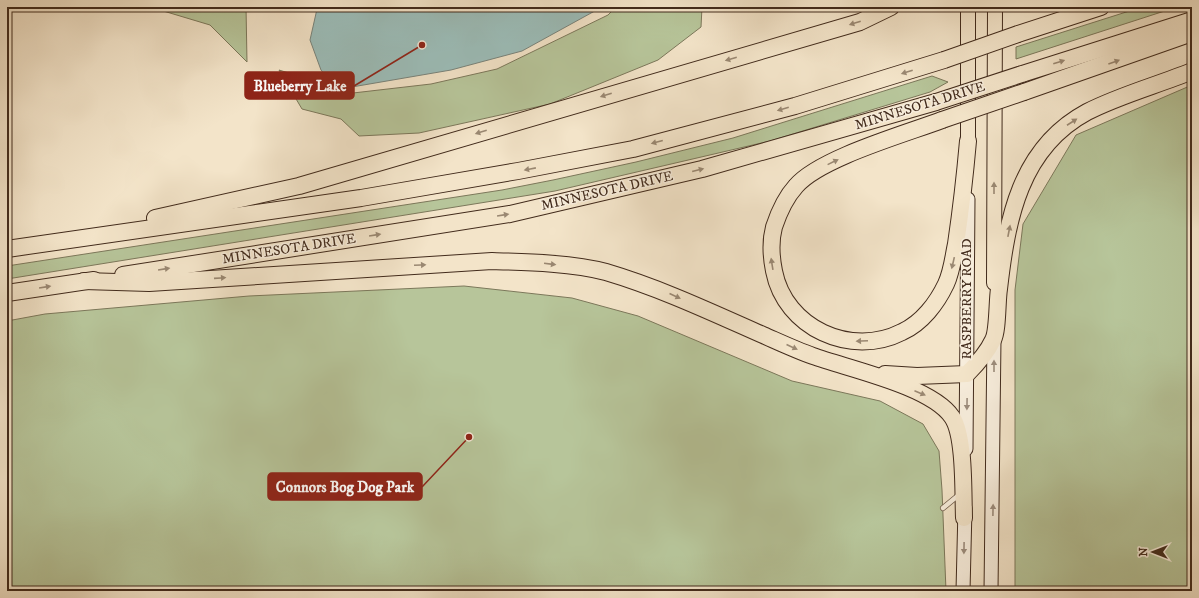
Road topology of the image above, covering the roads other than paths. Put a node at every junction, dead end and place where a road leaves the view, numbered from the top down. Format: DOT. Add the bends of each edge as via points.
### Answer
graph roads {
  1 [pos="891,7"];
  2 [pos="968,7"];
  3 [pos="995,7"];
  4 [pos="1077,7"];
  5 [pos="1101,7"];
  6 [pos="1192,20"];
  7 [pos="1043,26"];
  8 [pos="1192,33"];
  9 [pos="1192,71"];
  10 [pos="968,141"];
  11 [pos="62,241"];
  12 [pos="7,249"];
  13 [pos="84,281"];
  14 [pos="7,293"];
  15 [pos="994,339"];
  16 [pos="870,374"];
  17 [pos="967,374"];
  18 [pos="963,492"];
  19 [pos="943,508"];
  20 [pos="964,518"];
  21 [pos="963,591"];
  22 [pos="991,591"];
  1 -- 11 [label="highway, one-way" via="860,22 299,186"];
  2 -- 10 [label="main road, RASPBERRY ROAD"];
  15 -- 3 [label="main road, RASPBERRY ROAD, one-way"];
  4 -- 7 [label="highway"];
  5 -- 7 [label="highway"];
  13 -- 6 [label="highway, MINNESOTA DRIVE, one-way, bridge" via="510,214 702,169 936,102"];
  7 -- 11 [label="highway, one-way, bridge" via="802,104 633,149 361,198"];
  10 -- 8 [label="highway, one-way, bridge" via="953,262 946,284 927,314 902,332 886,338 852,342 821,333 789,306 774,272 772,234 784,202 808,174 843,157 942,120"];
  15 -- 9 [label="highway, one-way" via="999,288 1011,220 1030,166 1045,145 1087,112"];
  10 -- 17 [label="main road, RASPBERRY ROAD"];
  11 -- 12 [label="highway"];
  14 -- 13 [label="highway, MINNESOTA DRIVE, one-way"];
  13 -- 16 [label="highway, one-way" via="150,283 492,261 546,264 604,272 672,294 812,356"];
  15 -- 17 [label="highway" via="980,361"];
  22 -- 15 [label="main road, RASPBERRY ROAD, one-way"];
  16 -- 17 [label="highway"];
  16 -- 18 [label="highway, one-way" via="925,395 941,404 953,418 959,439"];
  17 -- 20 [label="main road, RASPBERRY ROAD, one-way"];
  18 -- 19 [label="lane"];
  18 -- 20 [label="highway"];
  20 -- 21 [label="main road, RASPBERRY ROAD, one-way"];
}
